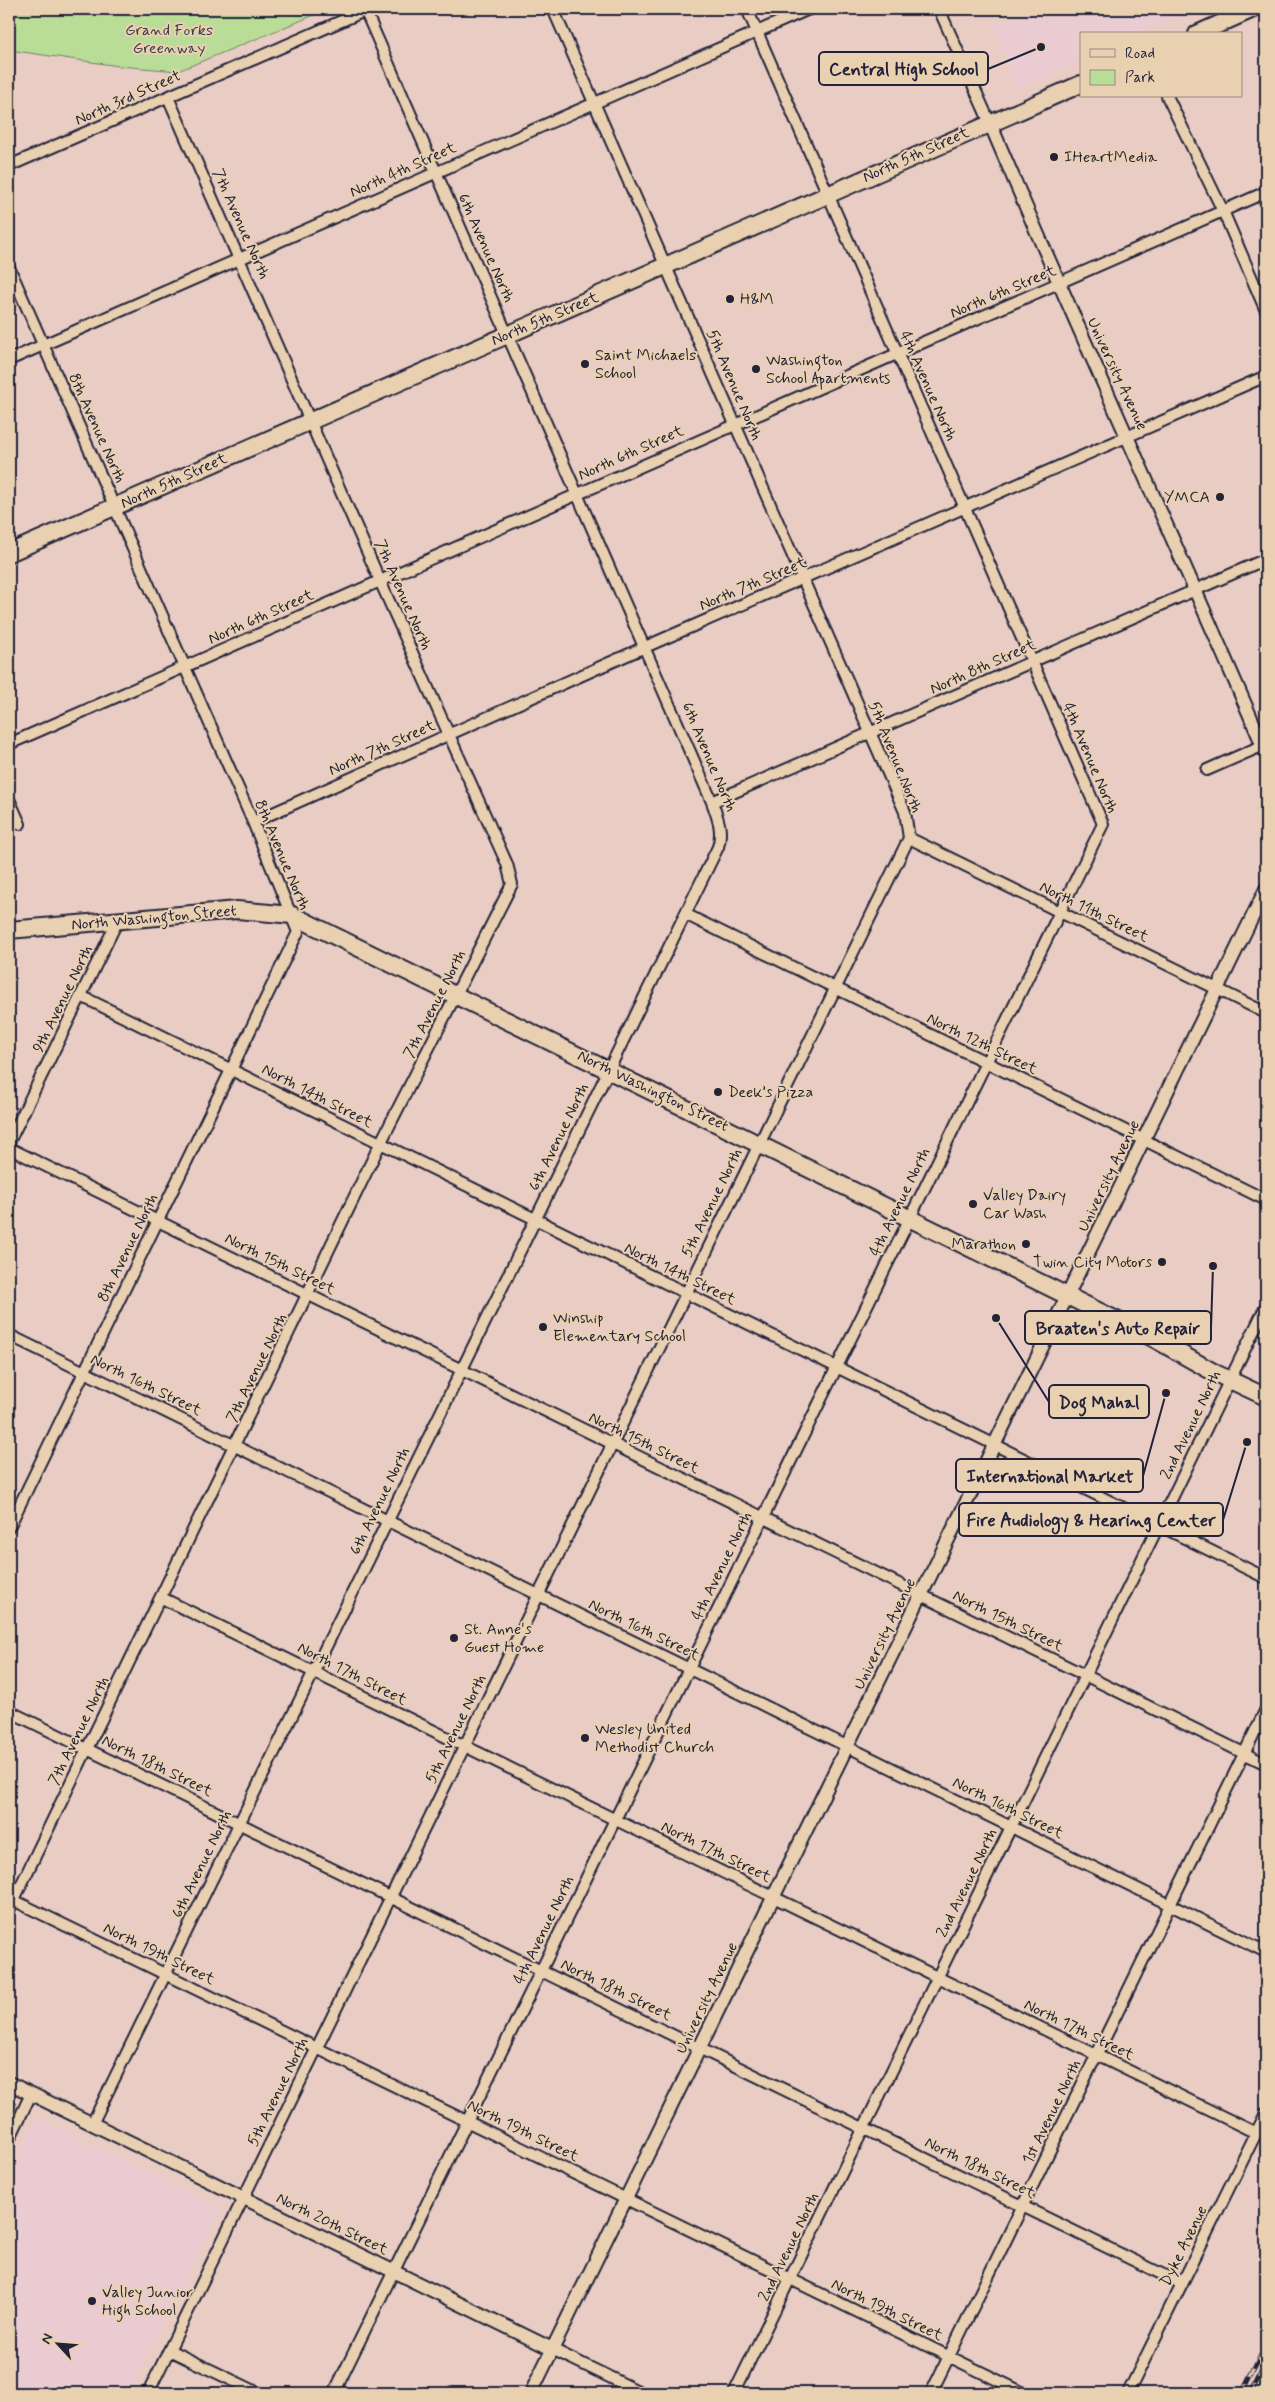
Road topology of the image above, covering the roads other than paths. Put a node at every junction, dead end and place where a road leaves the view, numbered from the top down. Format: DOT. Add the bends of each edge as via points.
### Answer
graph roads {
  1 [pos="553,9"];
  2 [pos="747,9"];
  3 [pos="810,9"];
  4 [pos="939,9"];
  5 [pos="1253,9"];
  6 [pos="367,10"];
  7 [pos="758,32"];
  8 [pos="1201,32"];
  9 [pos="1080,84"];
  10 [pos="168,97"];
  11 [pos="1169,98"];
  12 [pos="594,102"];
  13 [pos="990,122"];
  14 [pos="9,166"];
  15 [pos="436,172"];
  16 [pos="1266,192"];
  17 [pos="828,194"];
  18 [pos="1223,211"];
  19 [pos="240,258"];
  20 [pos="666,266"];
  21 [pos="9,267"];
  22 [pos="1058,285"];
  23 [pos="1266,311"];
  24 [pos="508,334"];
  25 [pos="43,345"];
  26 [pos="897,354"];
  27 [pos="9,360"];
  28 [pos="1266,376"];
  29 [pos="312,421"];
  30 [pos="734,424"];
  31 [pos="1128,437"];
  32 [pos="577,493"];
  33 [pos="115,507"];
  34 [pos="965,507"];
  35 [pos="9,553"];
  36 [pos="1266,559"];
  37 [pos="803,579"];
  38 [pos="380,581"];
  39 [pos="1194,590"];
  40 [pos="645,647"];
  41 [pos="1033,661"];
  42 [pos="184,667"];
  43 [pos="870,732"];
  44 [pos="448,735"];
  45 [pos="9,744"];
  46 [pos="1265,748"];
  47 [pos="1207,770"];
  48 [pos="9,799"];
  49 [pos="712,802"];
  50 [pos="253,822"];
  51 [pos="20,824"];
  52 [pos="909,838"];
  53 [pos="1266,889"];
  54 [pos="1060,911"];
  55 [pos="685,914"];
  56 [pos="292,915"];
  57 [pos="117,922"];
  58 [pos="9,930"];
  59 [pos="836,989"];
  60 [pos="1219,990"];
  61 [pos="456,995"];
  62 [pos="81,996"];
  63 [pos="1266,1013"];
  64 [pos="986,1062"];
  65 [pos="232,1070"];
  66 [pos="608,1070"];
  67 [pos="1145,1140"];
  68 [pos="9,1142"];
  69 [pos="758,1143"];
  70 [pos="380,1144"];
  71 [pos="9,1148"];
  72 [pos="1266,1200"];
  73 [pos="910,1218"];
  74 [pos="536,1219"];
  75 [pos="158,1222"];
  76 [pos="685,1293"];
  77 [pos="309,1295"];
  78 [pos="1069,1296"];
  79 [pos="1266,1306"];
  80 [pos="9,1335"];
  81 [pos="836,1367"];
  82 [pos="461,1369"];
  83 [pos="85,1372"];
  84 [pos="1229,1380"];
  85 [pos="1266,1397"];
  86 [pos="612,1444"];
  87 [pos="995,1445"];
  88 [pos="236,1446"];
  89 [pos="763,1518"];
  90 [pos="387,1521"];
  91 [pos="1160,1525"];
  92 [pos="9,1527"];
  93 [pos="1266,1578"];
  94 [pos="538,1595"];
  95 [pos="922,1595"];
  96 [pos="162,1598"];
  97 [pos="688,1668"];
  98 [pos="313,1670"];
  99 [pos="1085,1676"];
  100 [pos="1266,1709"];
  101 [pos="9,1710"];
  102 [pos="464,1747"];
  103 [pos="849,1747"];
  104 [pos="87,1748"];
  105 [pos="1244,1753"];
  106 [pos="1266,1764"];
  107 [pos="615,1820"];
  108 [pos="238,1823"];
  109 [pos="1012,1827"];
  110 [pos="390,1896"];
  111 [pos="774,1897"];
  112 [pos="11,1898"];
  113 [pos="1170,1905"];
  114 [pos="9,1910"];
  115 [pos="1266,1952"];
  116 [pos="541,1970"];
  117 [pos="165,1973"];
  118 [pos="938,1977"];
  119 [pos="317,2047"];
  120 [pos="700,2048"];
  121 [pos="1097,2056"];
  122 [pos="9,2083"];
  123 [pos="31,2094"];
  124 [pos="1266,2113"];
  125 [pos="468,2121"];
  126 [pos="92,2124"];
  127 [pos="864,2128"];
  128 [pos="1256,2133"];
  129 [pos="9,2140"];
  130 [pos="242,2198"];
  131 [pos="627,2198"];
  132 [pos="1023,2206"];
  133 [pos="393,2272"];
  134 [pos="790,2279"];
  135 [pos="1182,2284"];
  136 [pos="552,2349"];
  137 [pos="169,2350"];
  138 [pos="949,2357"];
  139 [pos="148,2393"];
  140 [pos="259,2393"];
  141 [pos="334,2393"];
  142 [pos="531,2393"];
  143 [pos="642,2393"];
  144 [pos="734,2393"];
  145 [pos="931,2393"];
  146 [pos="1024,2393"];
  147 [pos="1128,2393"];
  1 -- 12 [label="street, 5th Avenue North"];
  2 -- 7 [label="street, 4th Avenue North"];
  3 -- 7 [label="street, North 4th Street"];
  4 -- 13 [label="street, University Avenue"];
  5 -- 8 [label="main road"];
  6 -- 10 [label="street, North 3rd Street"];
  6 -- 15 [label="street, 6th Avenue North"];
  7 -- 12 [label="street, North 4th Street"];
  7 -- 17 [label="street, 4th Avenue North"];
  9 -- 13 [label="main road, North 5th Street"];
  10 -- 14 [label="street, North 3rd Street"];
  10 -- 19 [label="street, 7th Avenue North"];
  11 -- 18 [label="street"];
  12 -- 15 [label="street, North 4th Street"];
  12 -- 20 [label="street, 5th Avenue North"];
  13 -- 17 [label="main road, North 5th Street"];
  13 -- 22 [label="street, University Avenue"];
  15 -- 19 [label="street, North 4th Street"];
  15 -- 24 [label="street, 6th Avenue North"];
  16 -- 18 [label="street, North 6th Street"];
  17 -- 20 [label="main road, North 5th Street"];
  17 -- 26 [label="street, 4th Avenue North"];
  18 -- 22 [label="street, North 6th Street"];
  18 -- 23 [label="street"];
  19 -- 25 [label="street, North 4th Street"];
  19 -- 29 [label="street, 7th Avenue North"];
  20 -- 24 [label="main road, North 5th Street"];
  20 -- 30 [label="street, 5th Avenue North"];
  21 -- 25 [label="street, 8th Avenue North"];
  22 -- 26 [label="street, North 6th Street"];
  22 -- 31 [label="street, University Avenue"];
  24 -- 29 [label="main road, North 5th Street"];
  24 -- 32 [label="street, 6th Avenue North"];
  25 -- 27 [label="street, North 4th Street"];
  25 -- 33 [label="street, 8th Avenue North"];
  26 -- 30 [label="street, North 6th Street"];
  26 -- 34 [label="street, 4th Avenue North"];
  28 -- 31 [label="street, North 7th Street"];
  29 -- 33 [label="main road, North 5th Street"];
  29 -- 38 [label="street, 7th Avenue North"];
  30 -- 32 [label="street, North 6th Street"];
  30 -- 37 [label="street, 5th Avenue North"];
  31 -- 34 [label="street, North 7th Street"];
  31 -- 39 [label="street, University Avenue"];
  32 -- 38 [label="street, North 6th Street"];
  32 -- 40 [label="street, 6th Avenue North"];
  33 -- 35 [label="main road, North 5th Street"];
  33 -- 42 [label="street, 8th Avenue North"];
  34 -- 37 [label="street, North 7th Street"];
  34 -- 41 [label="street, 4th Avenue North"];
  36 -- 39 [label="street, North 8th Street"];
  37 -- 40 [label="street, North 7th Street"];
  37 -- 43 [label="street, 5th Avenue North"];
  38 -- 42 [label="street, North 6th Street"];
  38 -- 44 [label="street, 7th Avenue North"];
  39 -- 41 [label="street, North 8th Street"];
  39 -- 46 [label="street, University Avenue"];
  40 -- 44 [label="street, North 7th Street"];
  40 -- 49 [label="street, 6th Avenue North"];
  41 -- 43 [label="street, North 8th Street"];
  41 -- 54 [label="street, 4th Avenue North" via="1103,824"];
  42 -- 45 [label="street, North 6th Street"];
  42 -- 50 [label="street, 8th Avenue North"];
  43 -- 49 [label="street, North 8th Street"];
  43 -- 52 [label="street, 5th Avenue North" via="905,812"];
  44 -- 50 [label="street, North 7th Street"];
  44 -- 61 [label="street, 7th Avenue North" via="507,864 512,884"];
  46 -- 47 [label="street"];
  48 -- 51 [label="street"];
  49 -- 55 [label="street, 6th Avenue North" via="721,826 721,836"];
  50 -- 56 [label="street, 8th Avenue North"];
  52 -- 54 [label="street, North 11th Street"];
  52 -- 59 [label="street, 5th Avenue North"];
  53 -- 60 [label="street, University Avenue"];
  54 -- 60 [label="street, North 11th Street"];
  54 -- 64 [label="street, 4th Avenue North"];
  55 -- 59 [label="street, North 12th Street"];
  55 -- 66 [label="street, 6th Avenue North"];
  56 -- 57 [label="main road, North Washington Street" via="237,910"];
  56 -- 61 [label="main road, North Washington Street"];
  56 -- 65 [label="street, 8th Avenue North" via="298,932"];
  57 -- 58 [label="main road, North Washington Street"];
  57 -- 62 [label="street, 9th Avenue North"];
  59 -- 64 [label="street, North 12th Street"];
  59 -- 69 [label="street, 5th Avenue North"];
  60 -- 63 [label="street, North 11th Street"];
  60 -- 67 [label="street, University Avenue"];
  61 -- 66 [label="main road, North Washington Street"];
  61 -- 70 [label="street, 7th Avenue North"];
  62 -- 65 [label="street, North 14th Street"];
  62 -- 68 [label="street, 9th Avenue North"];
  64 -- 67 [label="street, North 12th Street"];
  64 -- 73 [label="street, 4th Avenue North"];
  65 -- 70 [label="street, North 14th Street"];
  65 -- 75 [label="street, 8th Avenue North"];
  66 -- 69 [label="main road, North Washington Street"];
  66 -- 74 [label="street, 6th Avenue North"];
  67 -- 72 [label="street, North 12th Street"];
  67 -- 78 [label="street, University Avenue"];
  69 -- 73 [label="main road, North Washington Street"];
  69 -- 76 [label="street, 5th Avenue North"];
  70 -- 74 [label="street, North 14th Street"];
  70 -- 77 [label="street, 7th Avenue North"];
  71 -- 75 [label="street, North 15th Street"];
  73 -- 78 [label="main road, North Washington Street"];
  73 -- 81 [label="street, 4th Avenue North"];
  74 -- 76 [label="street, North 14th Street"];
  74 -- 82 [label="street, 6th Avenue North"];
  75 -- 77 [label="street, North 15th Street"];
  75 -- 83 [label="street, 8th Avenue North"];
  76 -- 81 [label="street, North 14th Street"];
  76 -- 86 [label="street, 5th Avenue North"];
  77 -- 82 [label="street, North 15th Street"];
  77 -- 88 [label="street, 7th Avenue North"];
  78 -- 84 [label="main road, North Washington Street"];
  78 -- 87 [label="street, University Avenue"];
  79 -- 84 [label="street, 2nd Avenue North"];
  80 -- 83 [label="street, North 16th Street"];
  81 -- 87 [label="street, North 14th Street"];
  81 -- 89 [label="street, 4th Avenue North"];
  82 -- 86 [label="street, North 15th Street"];
  82 -- 90 [label="street, 6th Avenue North"];
  83 -- 88 [label="street, North 16th Street"];
  83 -- 92 [label="street, 8th Avenue North"];
  84 -- 85 [label="main road, North Washington Street"];
  84 -- 91 [label="street, 2nd Avenue North"];
  86 -- 89 [label="street, North 15th Street"];
  86 -- 94 [label="street, 5th Avenue North"];
  87 -- 91 [label="street, North 14th Street"];
  87 -- 95 [label="street, University Avenue"];
  88 -- 90 [label="street, North 16th Street"];
  88 -- 96 [label="street, 7th Avenue North"];
  89 -- 95 [label="street, North 15th Street"];
  89 -- 97 [label="street, 4th Avenue North"];
  90 -- 94 [label="street, North 16th Street"];
  90 -- 98 [label="street, 6th Avenue North"];
  91 -- 93 [label="street, North 14th Street"];
  91 -- 99 [label="street, 2nd Avenue North"];
  94 -- 97 [label="street, North 16th Street"];
  94 -- 102 [label="street, 5th Avenue North"];
  95 -- 99 [label="street, North 15th Street"];
  95 -- 103 [label="street, University Avenue"];
  96 -- 98 [label="street, North 17th Street"];
  96 -- 104 [label="street, 7th Avenue North"];
  97 -- 103 [label="street, North 16th Street"];
  97 -- 107 [label="street, 4th Avenue North"];
  98 -- 102 [label="street, North 17th Street"];
  98 -- 108 [label="street, 6th Avenue North"];
  99 -- 105 [label="street, North 15th Street"];
  99 -- 109 [label="street, 2nd Avenue North"];
  100 -- 105 [label="street, 1st Avenue North"];
  101 -- 104 [label="street, North 18th Street"];
  102 -- 107 [label="street, North 17th Street"];
  102 -- 110 [label="street, 5th Avenue North"];
  103 -- 109 [label="street, North 16th Street"];
  103 -- 111 [label="street, University Avenue"];
  104 -- 108 [label="street, North 18th Street"];
  104 -- 112 [label="street, 7th Avenue North"];
  105 -- 106 [label="street, North 15th Street"];
  105 -- 113 [label="street, 1st Avenue North"];
  107 -- 111 [label="street, North 17th Street"];
  107 -- 116 [label="street, 4th Avenue North"];
  108 -- 110 [label="street, North 18th Street"];
  108 -- 117 [label="street, 6th Avenue North"];
  109 -- 113 [label="street, North 16th Street"];
  109 -- 118 [label="street, 2nd Avenue North"];
  110 -- 116 [label="street, North 18th Street"];
  110 -- 119 [label="street, 5th Avenue North"];
  111 -- 118 [label="street, North 17th Street"];
  111 -- 120 [label="street, University Avenue"];
  112 -- 114 [label="street, 7th Avenue North"];
  112 -- 117 [label="street, North 19th Street"];
  113 -- 115 [label="street, North 16th Street"];
  113 -- 121 [label="street, 1st Avenue North"];
  116 -- 120 [label="street, North 18th Street"];
  116 -- 125 [label="street, 4th Avenue North"];
  117 -- 119 [label="street, North 19th Street"];
  117 -- 126 [label="street, 6th Avenue North"];
  118 -- 121 [label="street, North 17th Street"];
  118 -- 127 [label="street, 2nd Avenue North"];
  119 -- 125 [label="street, North 19th Street"];
  119 -- 130 [label="street, 5th Avenue North"];
  120 -- 127 [label="street, North 18th Street"];
  120 -- 131 [label="street, University Avenue"];
  121 -- 128 [label="street, North 17th Street"];
  121 -- 132 [label="street, 1st Avenue North"];
  122 -- 123 [label="street, North 20th Street"];
  123 -- 126 [label="street, North 20th Street"];
  123 -- 129 [label="street"];
  124 -- 128 [label="street, Dyke Avenue"];
  125 -- 131 [label="street, North 19th Street"];
  125 -- 133 [label="street, 4th Avenue North"];
  126 -- 130 [label="street, North 20th Street"];
  127 -- 132 [label="street, North 18th Street"];
  127 -- 134 [label="street, 2nd Avenue North"];
  128 -- 135 [label="street, Dyke Avenue"];
  130 -- 133 [label="street, North 20th Street"];
  130 -- 137 [label="street, 5th Avenue North"];
  131 -- 134 [label="street, North 19th Street"];
  131 -- 136 [label="street, University Avenue"];
  132 -- 135 [label="street, North 18th Street"];
  132 -- 138 [label="street, 1st Avenue North"];
  133 -- 136 [label="street, North 20th Street"];
  133 -- 141 [label="street, 4th Avenue North"];
  134 -- 138 [label="street, North 19th Street"];
  134 -- 144 [label="street, 2nd Avenue North"];
  135 -- 147 [label="street, Dyke Avenue"];
  136 -- 142 [label="street, University Avenue"];
  136 -- 143 [label="street, North 20th Street"];
  137 -- 139 [label="street, 5th Avenue North"];
  137 -- 140 [label="street"];
  138 -- 145 [label="street, 1st Avenue North"];
  138 -- 146 [label="street, North 19th Street"];
}
